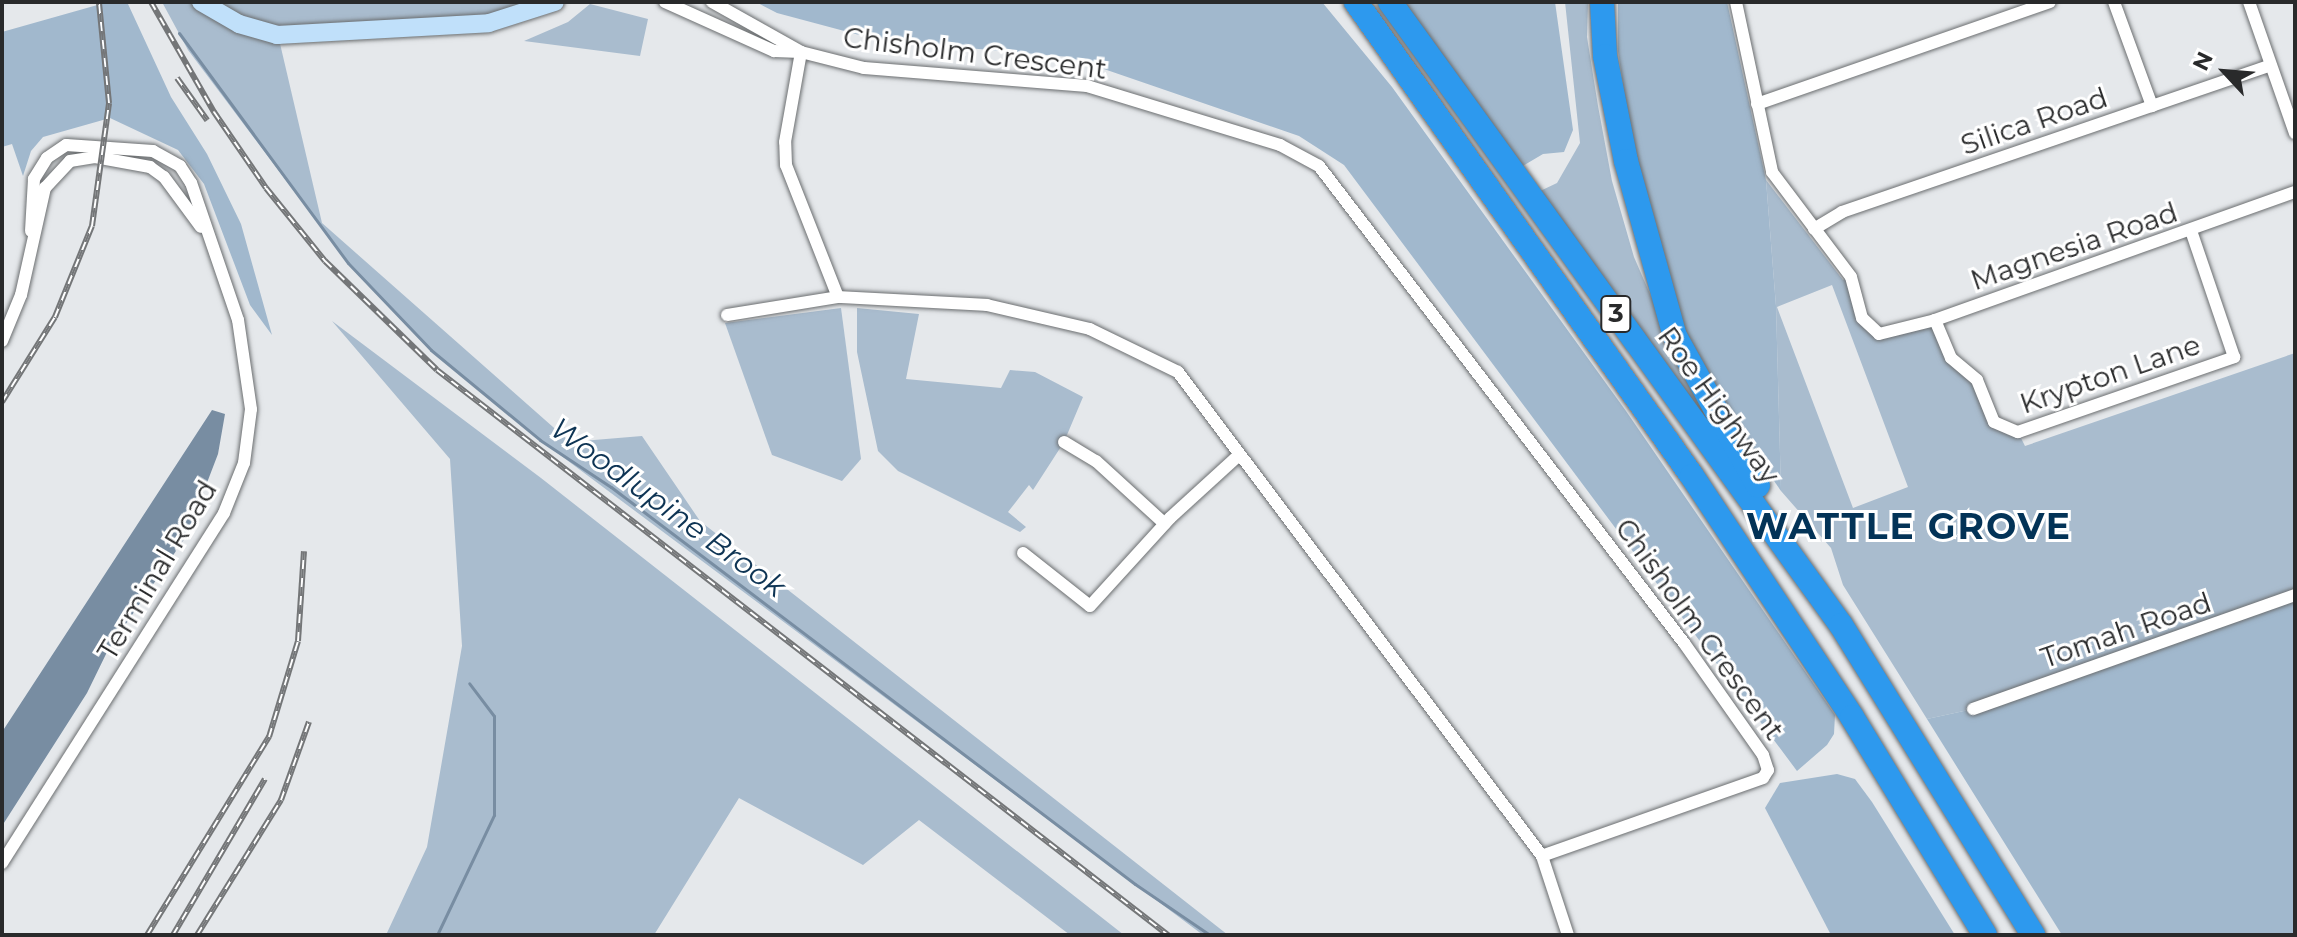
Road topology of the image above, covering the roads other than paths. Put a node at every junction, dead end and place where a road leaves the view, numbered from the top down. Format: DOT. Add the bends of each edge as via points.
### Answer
graph roads {
  1 [pos="201,2"];
  2 [pos="555,2"];
  3 [pos="665,2"];
  4 [pos="712,2"];
  5 [pos="1337,2"];
  6 [pos="1356,2"];
  7 [pos="1390,2"];
  8 [pos="1602,2"];
  9 [pos="1736,2"];
  10 [pos="2050,2"];
  11 [pos="2114,2"];
  12 [pos="2249,2"];
  13 [pos="530,7"];
  14 [pos="801,52"];
  15 [pos="2271,65"];
  16 [pos="1757,104"];
  17 [pos="2152,106"];
  18 [pos="2295,133"];
  19 [pos="1460,147"];
  20 [pos="2295,192"];
  21 [pos="1814,229"];
  22 [pos="203,230"];
  23 [pos="31,231"];
  24 [pos="2191,231"];
  25 [pos="838,297"];
  26 [pos="727,315"];
  27 [pos="1935,320"];
  28 [pos="2,341"];
  29 [pos="1064,442"];
  30 [pos="1239,455"];
  31 [pos="1165,524"];
  32 [pos="1023,553"];
  33 [pos="2295,595"];
  34 [pos="1841,625"];
  35 [pos="1973,709"];
  36 [pos="1542,856"];
  37 [pos="2,863"];
  38 [pos="1568,935"];
  39 [pos="1985,935"];
  40 [pos="2033,935"];
  1 -- 13 [label="main road" via="239,24 277,35 489,23"];
  2 -- 13 [label="main road"];
  3 -- 14 [label="street" via="774,51"];
  4 -- 14 [label="street"];
  5 -- 19 [label="highway"];
  6 -- 19 [label="highway, 3"];
  7 -- 34 [label="highway, Roe Highway / 3"];
  8 -- 34 [label="highway" via="1605,56 1626,161 1675,336 1703,394"];
  9 -- 16 [label="street"];
  10 -- 16 [label="street"];
  11 -- 17 [label="street"];
  12 -- 15 [label="street"];
  14 -- 25 [label="street, Chisholm Crescent" via="785,142 786,165"];
  14 -- 36 [label="street, Chisholm Crescent" via="864,68 1087,86 1280,145 1332,177 1684,643 1767,762 1768,770 1755,784"];
  15 -- 17 [label="street, Silica Road"];
  15 -- 18 [label="street"];
  16 -- 21 [label="street" via="1772,172"];
  17 -- 21 [label="street, Silica Road" via="1842,212"];
  19 -- 39 [label="highway, 3" via="1716,511 1861,732"];
  20 -- 24 [label="street, Magnesia Road"];
  21 -- 27 [label="street, Magnesia Road" via="1851,277 1867,327 1879,334 1896,333"];
  22 -- 23 [label="street, Terminal Road" via="157,171 95,157 70,161 52,176"];
  22 -- 23 [label="street, Terminal Road" via="191,183 172,159 153,151 82,142 58,149 37,171 31,189"];
  22 -- 37 [label="street, Terminal Road" via="238,320 250,387 247,448 239,479 210,538"];
  23 -- 28 [label="street, Terminal Road" via="21,295"];
  24 -- 27 [label="street, Magnesia Road"];
  24 -- 27 [label="street, Krypton Lane" via="2234,357 2018,432 2001,429 1977,380 1951,358"];
  25 -- 26 [label="street"];
  25 -- 30 [label="street" via="987,305 1090,329 1178,372"];
  29 -- 31 [label="street" via="1096,461"];
  30 -- 31 [label="street"];
  30 -- 36 [label="street"];
  31 -- 32 [label="street" via="1090,606"];
  33 -- 35 [label="street, Tomah Road"];
  34 -- 40 [label="highway, Roe Highway / 3"];
  36 -- 38 [label="street"];
}
